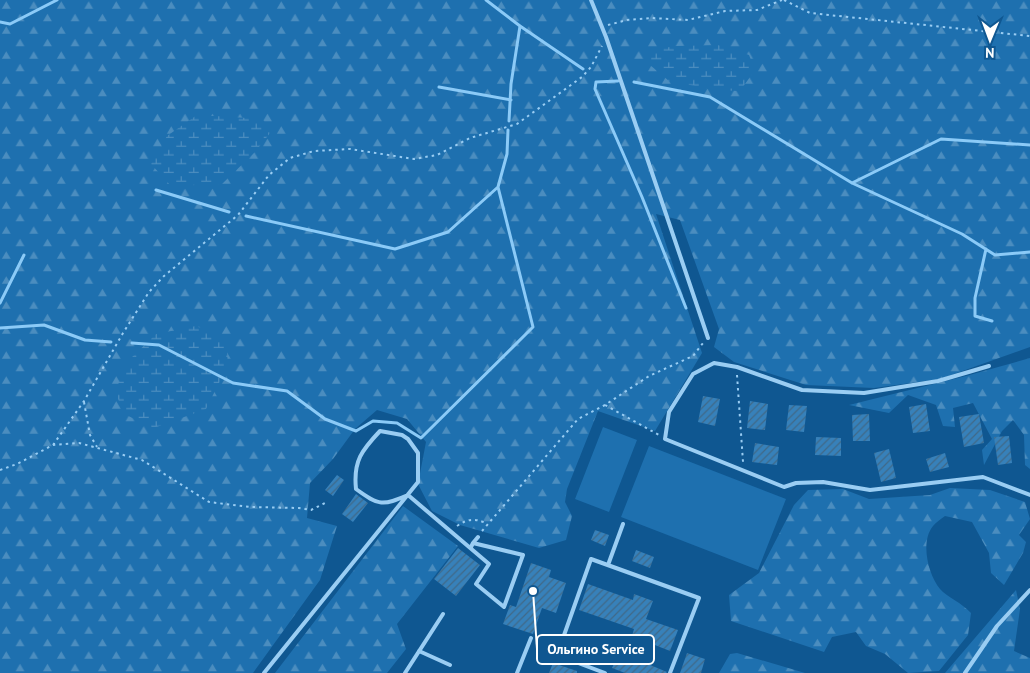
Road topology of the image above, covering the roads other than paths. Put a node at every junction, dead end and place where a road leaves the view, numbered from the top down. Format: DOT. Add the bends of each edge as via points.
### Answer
graph roads {
  1 [pos="591,0"];
  2 [pos="708,338"];
  3 [pos="989,366"];
  4 [pos="408,495"];
  5 [pos="1030,495"];
  6 [pos="623,524"];
  7 [pos="478,537"];
  8 [pos="472,545"];
  9 [pos="608,565"];
  10 [pos="1030,590"];
  11 [pos="443,614"];
  12 [pos="531,638"];
  13 [pos="419,651"];
  14 [pos="450,665"];
  15 [pos="264,673"];
  16 [pos="405,673"];
  17 [pos="517,673"];
  18 [pos="605,673"];
  19 [pos="670,673"];
  20 [pos="965,673"];
  1 -- 2 [label="lane"];
  3 -- 5 [label="lane" via="938,381 864,393 802,390 737,367 714,363 693,374 669,412 666,439 784,487 823,482 870,490 984,477"];
  4 -- 4 [label="lane" via="418,482 418,453 402,435 380,431 361,451 354,475 356,489 374,502 387,504"];
  4 -- 8 [label="lane"];
  4 -- 15 [label="lane"];
  6 -- 9 [label="lane"];
  7 -- 8 [label="lane"];
  8 -- 8 [label="lane" via="489,564 476,584 504,607 523,555"];
  9 -- 18 [label="lane" via="592,559 557,655"];
  9 -- 19 [label="lane" via="698,598"];
  10 -- 20 [label="lane" via="998,626"];
  11 -- 13 [label="lane"];
  12 -- 17 [label="lane"];
  13 -- 14 [label="lane"];
  13 -- 16 [label="lane"];
}
